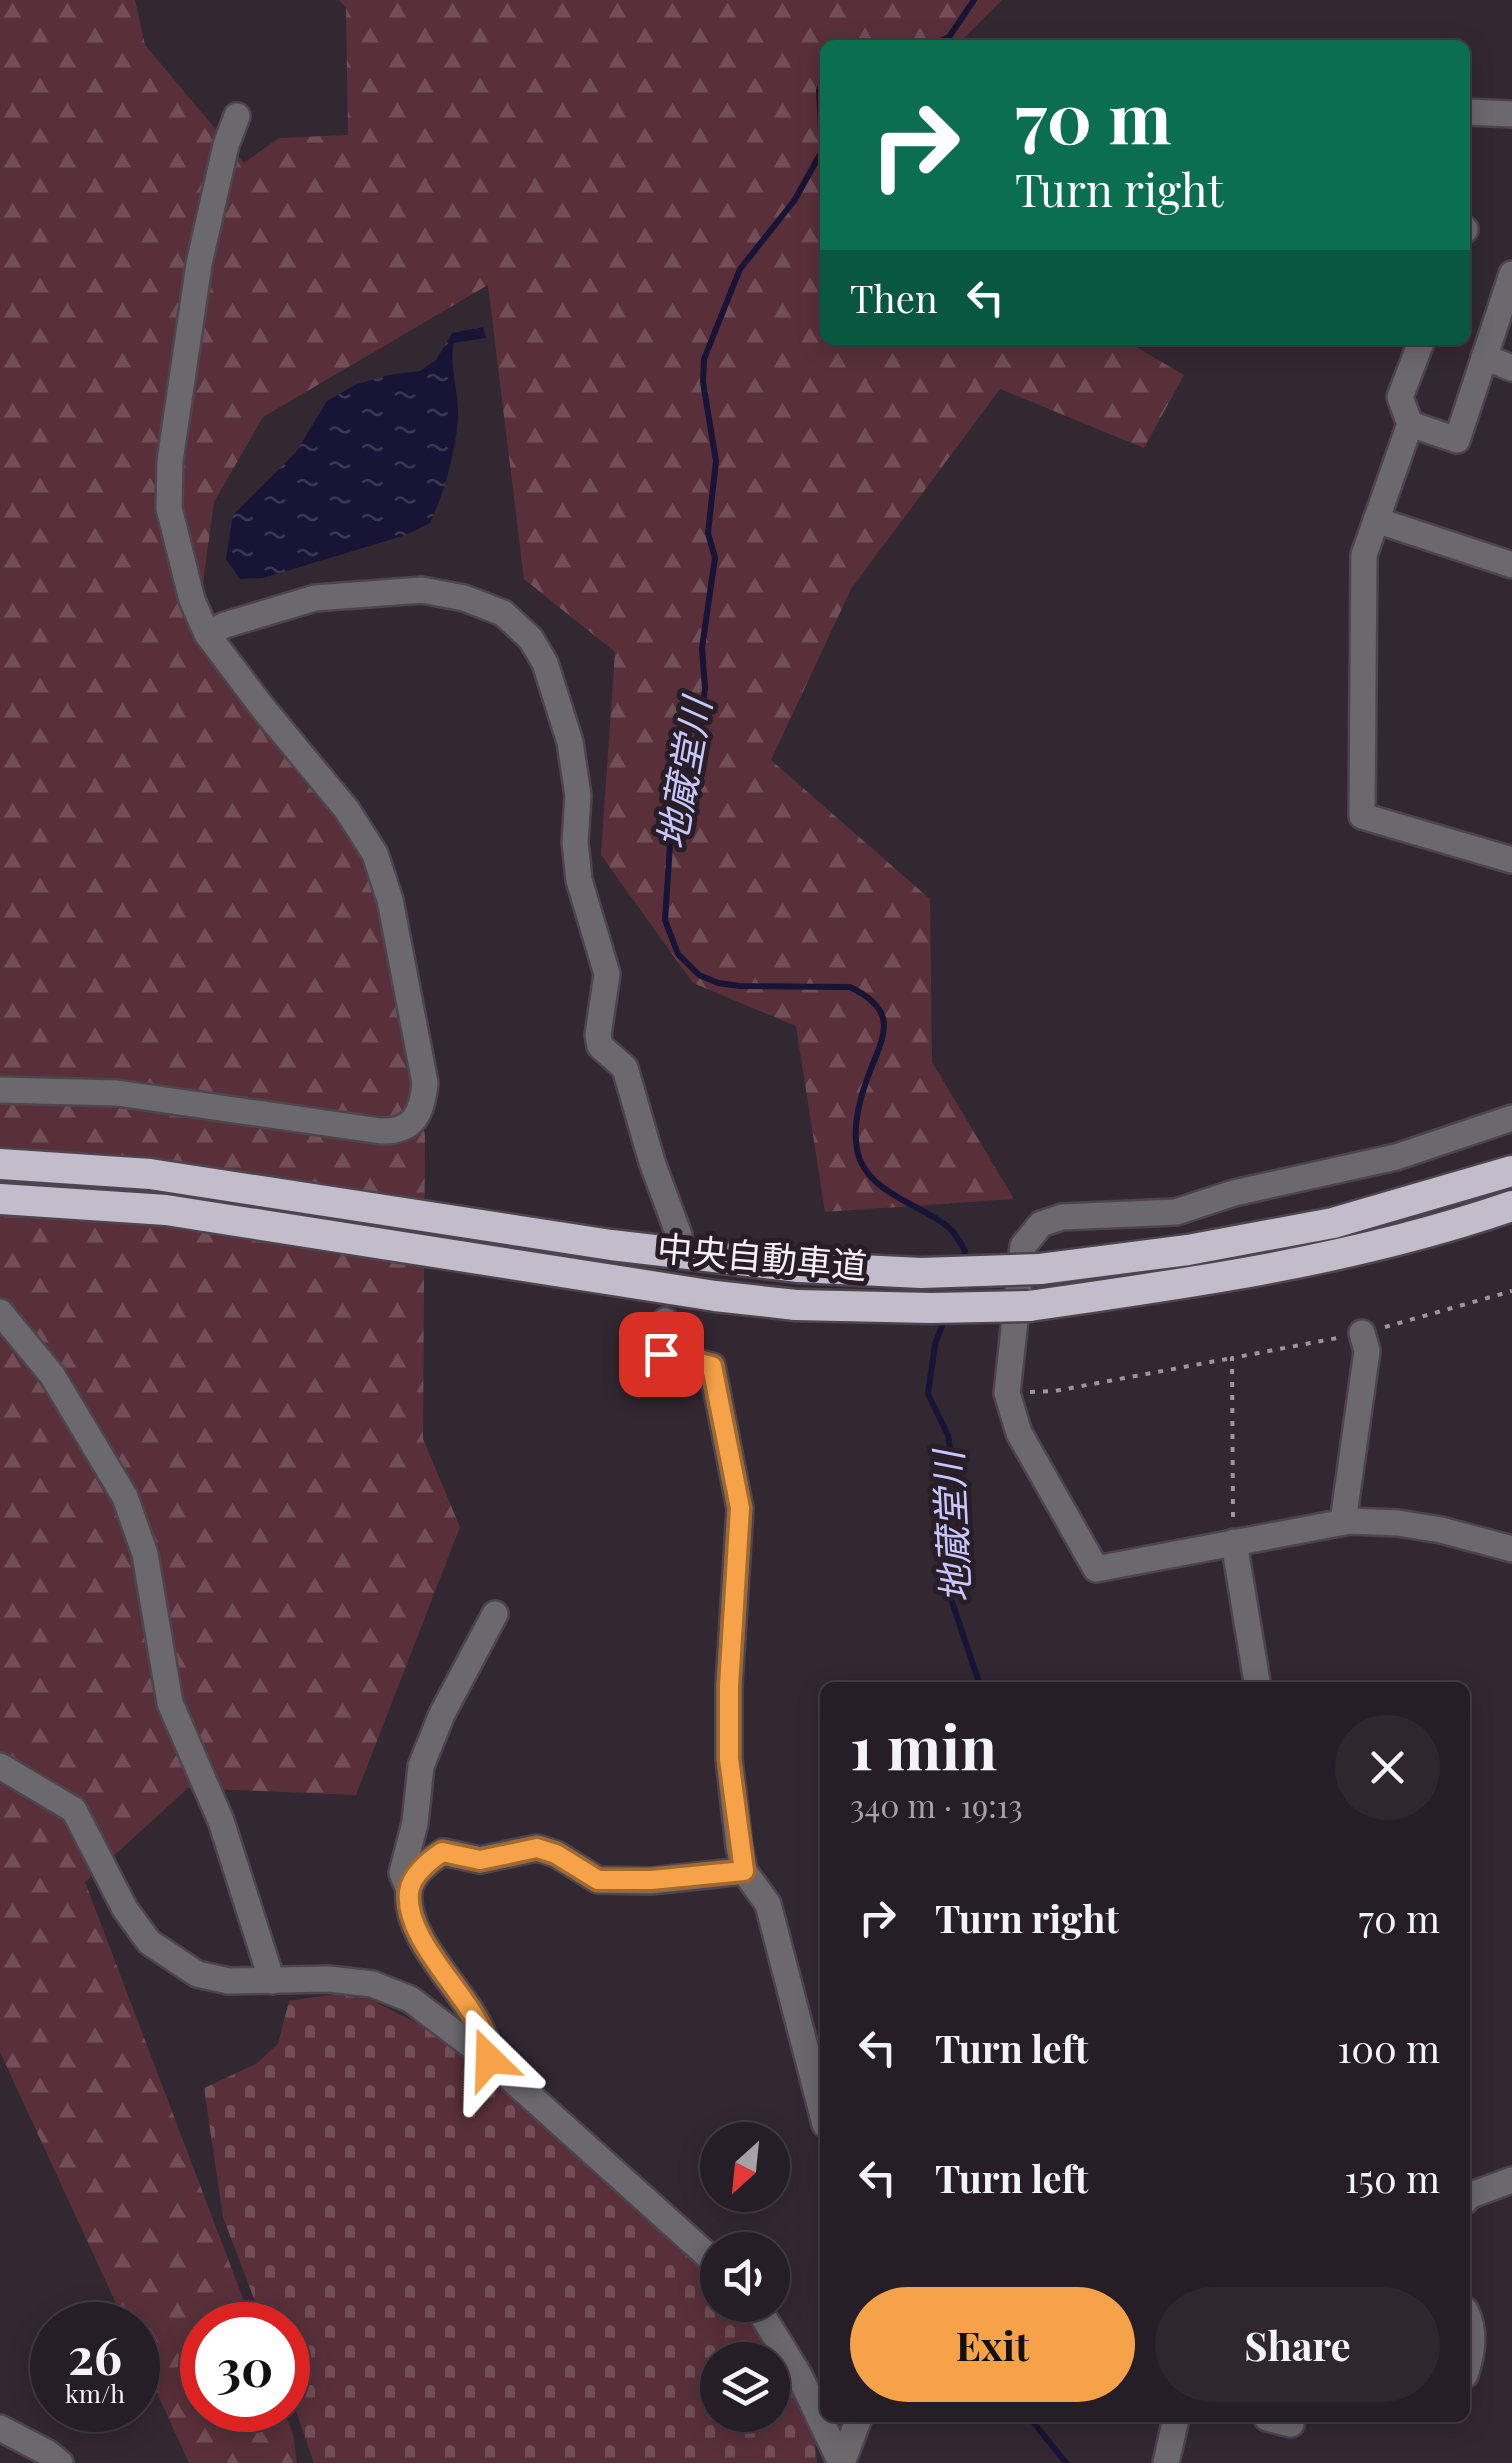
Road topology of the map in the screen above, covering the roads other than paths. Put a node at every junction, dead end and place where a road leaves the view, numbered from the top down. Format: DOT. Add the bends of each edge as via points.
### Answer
graph roads {
  1 [pos="1470,112"];
  2 [pos="1512,114"];
  3 [pos="237,116"];
  4 [pos="1512,274"];
  5 [pos="1420,345"];
  6 [pos="1484,356"];
  7 [pos="1512,368"];
  8 [pos="1410,424"];
  9 [pos="1376,520"];
  10 [pos="1512,565"];
  11 [pos="207,634"];
  12 [pos="1512,860"];
  13 [pos="0,1090"];
  14 [pos="1512,1118"];
  15 [pos="0,1164"];
  16 [pos="1512,1171"];
  17 [pos="0,1199"];
  18 [pos="1512,1206"];
  19 [pos="679,1235"];
  20 [pos="0,1312"];
  21 [pos="665,1321"];
  22 [pos="1362,1333"];
  23 [pos="1342,1522"];
  24 [pos="1234,1542"];
  25 [pos="1512,1549"];
  26 [pos="495,1614"];
  27 [pos="1257,1682"];
  28 [pos="0,1766"];
  29 [pos="744,1871"];
  30 [pos="408,1890"];
  31 [pos="272,1981"];
  32 [pos="489,2059"];
  33 [pos="820,2105"];
  34 [pos="1512,2180"];
  35 [pos="1470,2196"];
  36 [pos="700,2247"];
  37 [pos="1470,2320"];
  38 [pos="767,2322"];
  39 [pos="1470,2357"];
  40 [pos="820,2417"];
  41 [pos="822,2422"];
  42 [pos="857,2422"];
  43 [pos="1175,2422"];
  44 [pos="0,2428"];
  45 [pos="60,2463"];
  46 [pos="842,2463"];
  47 [pos="1166,2463"];
  1 -- 2 [label="street"];
  3 -- 11 [label="street" via="199,264 170,461 169,508"];
  4 -- 6 [label="street"];
  5 -- 8 [label="street" via="1400,397"];
  6 -- 7 [label="street"];
  6 -- 8 [label="street" via="1456,440"];
  8 -- 9 [label="street"];
  9 -- 10 [label="street"];
  9 -- 12 [label="street" via="1364,556 1362,816"];
  11 -- 13 [label="street" via="375,854 425,1083 422,1108 395,1132 117,1093"];
  11 -- 19 [label="street" via="314,598 422,590 503,613 531,639 570,742 579,880 607,974 600,1046 625,1068"];
  14 -- 24 [label="street" via="1396,1157 1176,1212 1062,1217 1041,1224 1022,1246 1007,1394 1019,1433 1096,1569"];
  15 -- 16 [label="highway, 中央自動車道, bridge" via="150,1174 610,1245 921,1273 1040,1268 1188,1250 1333,1223"];
  17 -- 18 [label="highway, 中央自動車道, bridge" via="166,1210 714,1296 931,1308 1028,1306 1187,1284 1341,1256"];
  20 -- 31 [label="street" via="52,1374 125,1497 145,1554 170,1703 221,1820"];
  21 -- 29 [label="street" via="661,1354 712,1366 735,1469 740,1508 729,1759"];
  22 -- 23 [label="street" via="1368,1351"];
  23 -- 24 [label="street"];
  23 -- 25 [label="street" via="1398,1522"];
  24 -- 27 [label="street"];
  26 -- 30 [label="street" via="421,1766 402,1874"];
  28 -- 31 [label="street" via="74,1810 148,1942 198,1974"];
  29 -- 30 [label="street" via="598,1880 537,1848 480,1860 442,1852 425,1862"];
  29 -- 33 [label="street" via="768,1904"];
  30 -- 32 [label="street" via="418,1929 484,2036"];
  31 -- 32 [label="street" via="372,1984 410,2000"];
  32 -- 36 [label="street"];
  34 -- 35 [label="street"];
  37 -- 39 [label="street"];
  38 -- 40 [label="street"];
  41 -- 46 [label="street"];
  42 -- 46 [label="street"];
  43 -- 47 [label="street"];
  44 -- 45 [label="street"];
}
